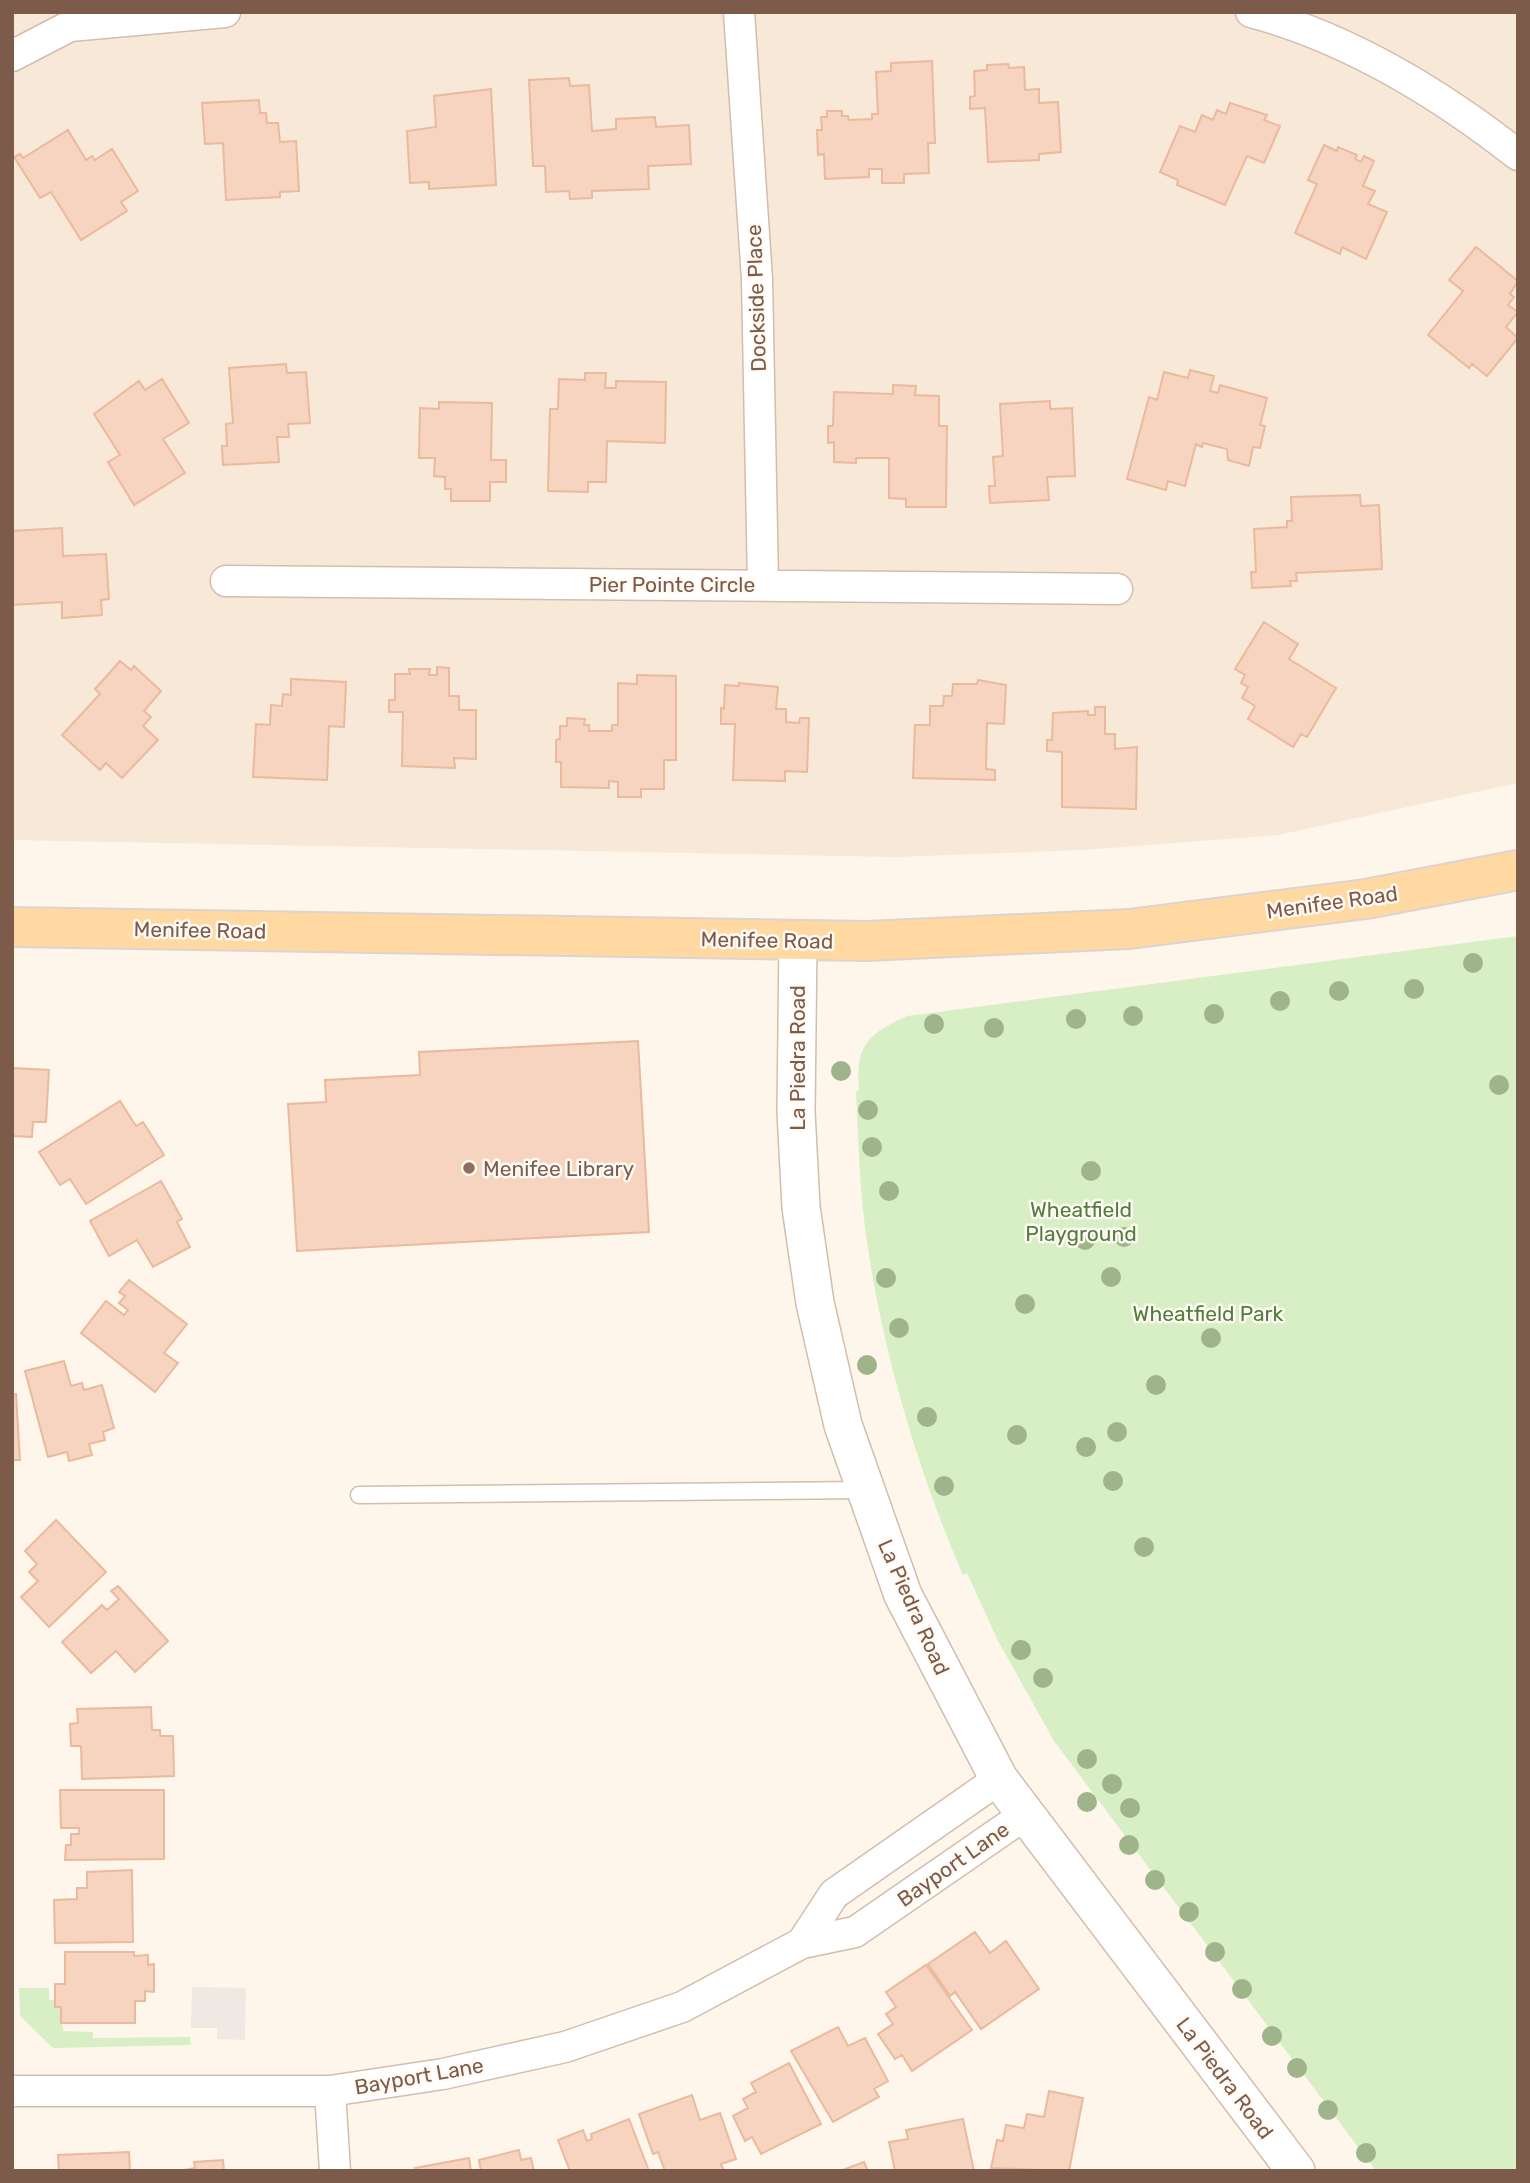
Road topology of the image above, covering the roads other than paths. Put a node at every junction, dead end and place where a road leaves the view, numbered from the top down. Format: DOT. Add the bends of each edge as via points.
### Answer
graph roads {
  1 [pos="225,12"];
  2 [pos="739,12"];
  3 [pos="1251,12"];
  4 [pos="12,56"];
  5 [pos="1518,155"];
  6 [pos="226,581"];
  7 [pos="763,584"];
  8 [pos="1117,589"];
  9 [pos="1518,870"];
  10 [pos="12,927"];
  11 [pos="797,941"];
  12 [pos="864,1490"];
  13 [pos="359,1495"];
  14 [pos="999,1779"];
  15 [pos="1026,1814"];
  16 [pos="802,1943"];
  17 [pos="12,2091"];
  18 [pos="330,2091"];
  19 [pos="335,2171"];
  20 [pos="1296,2171"];
  1 -- 4 [label="street" via="70,26"];
  2 -- 7 [label="street, Dockside Place" via="757,279"];
  3 -- 5 [label="street" via="1354,51 1471,119"];
  6 -- 7 [label="street, Pier Pointe Circle"];
  7 -- 8 [label="street, Pier Pointe Circle"];
  9 -- 11 [label="main road, Menifee Road" via="1366,899 1129,929"];
  10 -- 11 [label="main road, Menifee Road"];
  11 -- 12 [label="street, La Piedra Road" via="796,1112 801,1207 815,1303 843,1425"];
  12 -- 13 [label="lane"];
  12 -- 14 [label="street, La Piedra Road" via="903,1595"];
  14 -- 15 [label="street, La Piedra Road"];
  14 -- 16 [label="street, Bayport Lane" via="834,1894"];
  15 -- 16 [label="street, Bayport Lane" via="855,1933"];
  15 -- 20 [label="street, La Piedra Road"];
  16 -- 18 [label="street, Bayport Lane" via="682,2007 565,2047 443,2074"];
  17 -- 18 [label="street, Bayport Lane"];
  18 -- 19 [label="street"];
}
